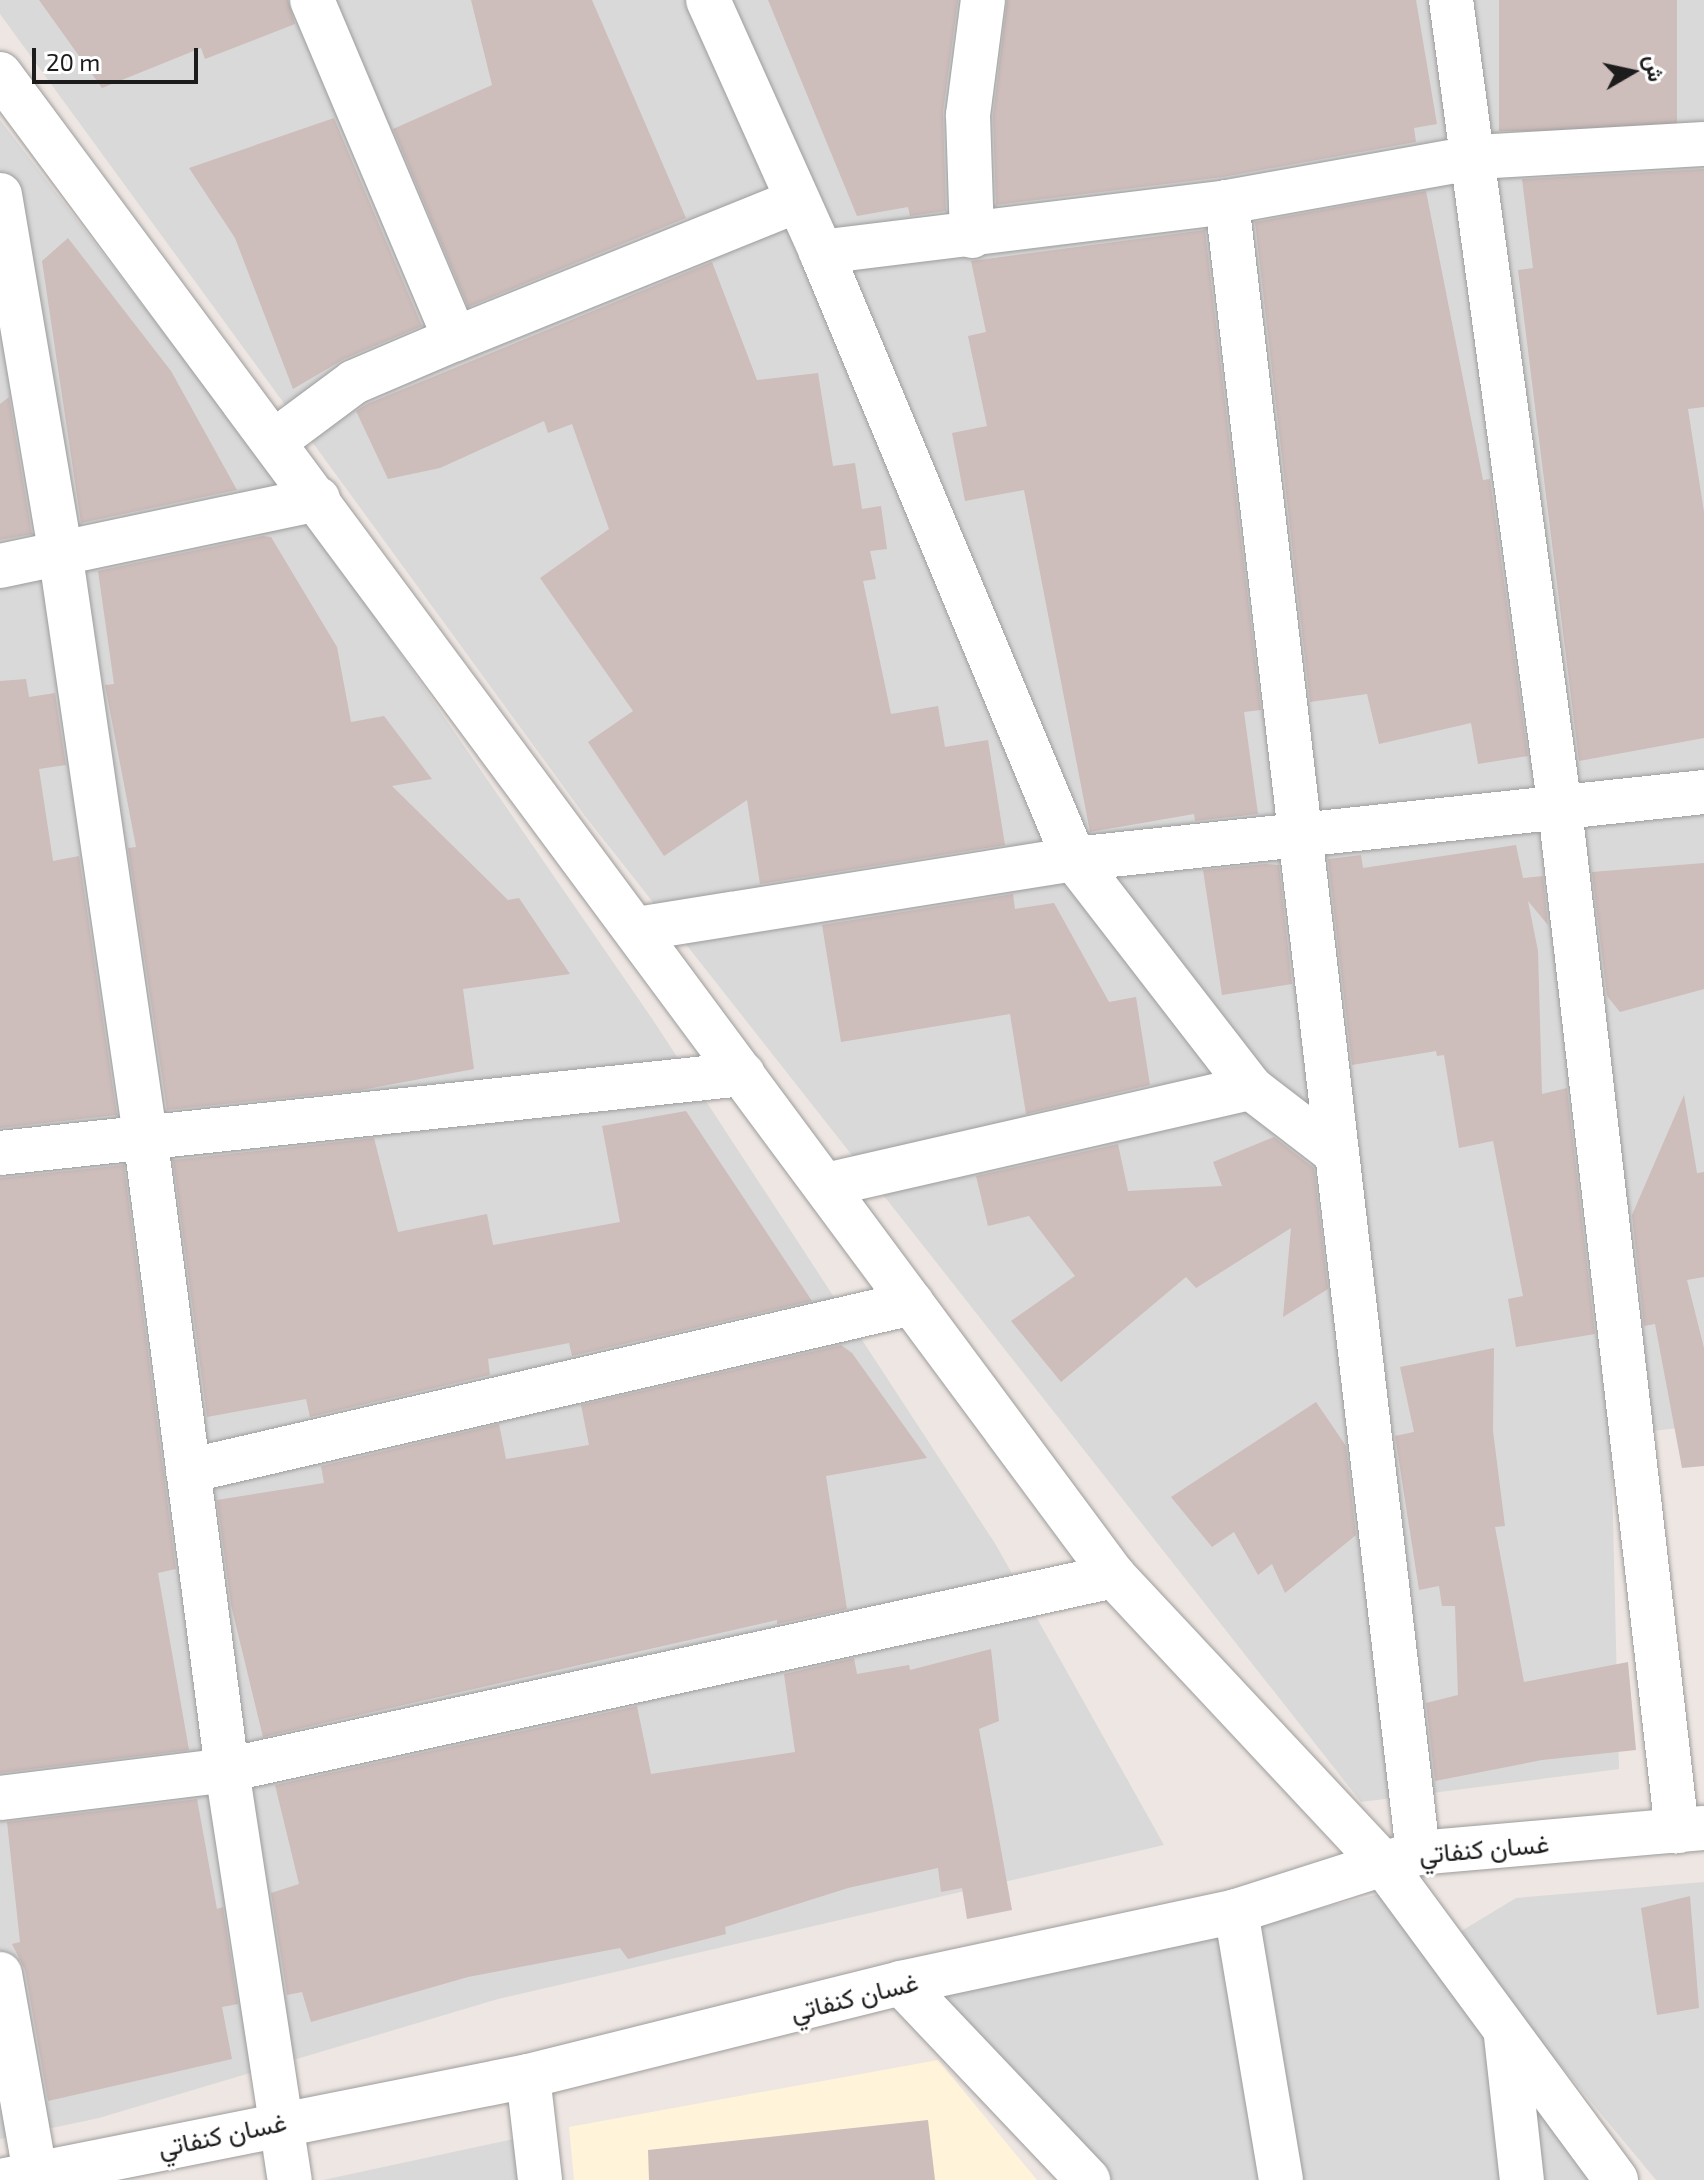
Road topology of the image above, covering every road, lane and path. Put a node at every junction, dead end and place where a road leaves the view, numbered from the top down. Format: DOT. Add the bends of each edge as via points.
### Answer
graph roads {
  1 [pos="312,0"];
  2 [pos="708,0"];
  3 [pos="983,0"];
  4 [pos="1451,0"];
  5 [pos="0,74"];
  6 [pos="1704,144"];
  7 [pos="1476,157"];
  8 [pos="0,195"];
  9 [pos="796,201"];
  10 [pos="1227,202"];
  11 [pos="972,236"];
  12 [pos="821,252"];
  13 [pos="455,339"];
  14 [pos="276,440"];
  15 [pos="318,499"];
  16 [pos="60,551"];
  17 [pos="0,566"];
  18 [pos="1704,792"];
  19 [pos="1560,809"];
  20 [pos="1296,836"];
  21 [pos="1074,859"];
  22 [pos="637,929"];
  23 [pos="743,1074"];
  24 [pos="1251,1088"];
  25 [pos="145,1135"];
  26 [pos="1333,1151"];
  27 [pos="0,1153"];
  28 [pos="826,1185"];
  29 [pos="912,1303"];
  30 [pos="188,1471"];
  31 [pos="1114,1576"];
  32 [pos="227,1770"];
  33 [pos="0,1798"];
  34 [pos="1690,1830"];
  35 [pos="1399,1857"];
  36 [pos="1236,1911"];
  37 [pos="0,1974"];
  38 [pos="901,1983"];
  39 [pos="1506,2034"];
  40 [pos="528,2076"];
  41 [pos="283,2121"];
  42 [pos="20,2177"];
  43 [pos="290,2180"];
  44 [pos="540,2180"];
  45 [pos="1088,2180"];
  46 [pos="1281,2180"];
  47 [pos="1522,2180"];
  48 [pos="1616,2180"];
  1 -- 13 [label="street"];
  2 -- 9 [label="street"];
  3 -- 11 [label="street" via="968,115"];
  4 -- 7 [label="street"];
  5 -- 14 [label="street"];
  6 -- 7 [label="street"];
  7 -- 10 [label="street"];
  7 -- 19 [label="street"];
  8 -- 16 [label="street"];
  9 -- 12 [label="street"];
  9 -- 13 [label="street"];
  10 -- 11 [label="street"];
  10 -- 20 [label="street"];
  11 -- 12 [label="street"];
  12 -- 21 [label="street"];
  13 -- 14 [label="street" via="354,382"];
  14 -- 15 [label="street"];
  15 -- 16 [label="street"];
  15 -- 22 [label="street"];
  16 -- 17 [label="street"];
  16 -- 25 [label="street"];
  18 -- 19 [label="street"];
  19 -- 20 [label="street"];
  19 -- 34 [label="street"];
  20 -- 21 [label="street"];
  20 -- 26 [label="street"];
  21 -- 22 [label="street"];
  21 -- 24 [label="street"];
  22 -- 23 [label="street"];
  23 -- 25 [label="street"];
  23 -- 28 [label="street"];
  24 -- 26 [label="street"];
  24 -- 28 [label="street"];
  25 -- 27 [label="street"];
  25 -- 30 [label="street"];
  26 -- 35 [label="street"];
  28 -- 29 [label="street"];
  29 -- 30 [label="street"];
  29 -- 31 [label="street"];
  30 -- 32 [label="street"];
  31 -- 32 [label="street"];
  31 -- 35 [label="street"];
  32 -- 33 [label="street"];
  32 -- 41 [label="street"];
  34 -- 35 [label="street, غسان كنفاتي"];
  35 -- 36 [label="street, غسان كنفاتي"];
  35 -- 39 [label="street"];
  36 -- 38 [label="street, غسان كنفاتي"];
  36 -- 46 [label="street"];
  37 -- 42 [label="street"];
  38 -- 40 [label="street, غسان كنفاتي"];
  38 -- 45 [label="street"];
  39 -- 47 [label="street"];
  39 -- 48 [label="street"];
  40 -- 41 [label="street, غسان كنفاتي"];
  40 -- 44 [label="street"];
  41 -- 42 [label="street, غسان كنفاتي"];
  41 -- 43 [label="street"];
}
